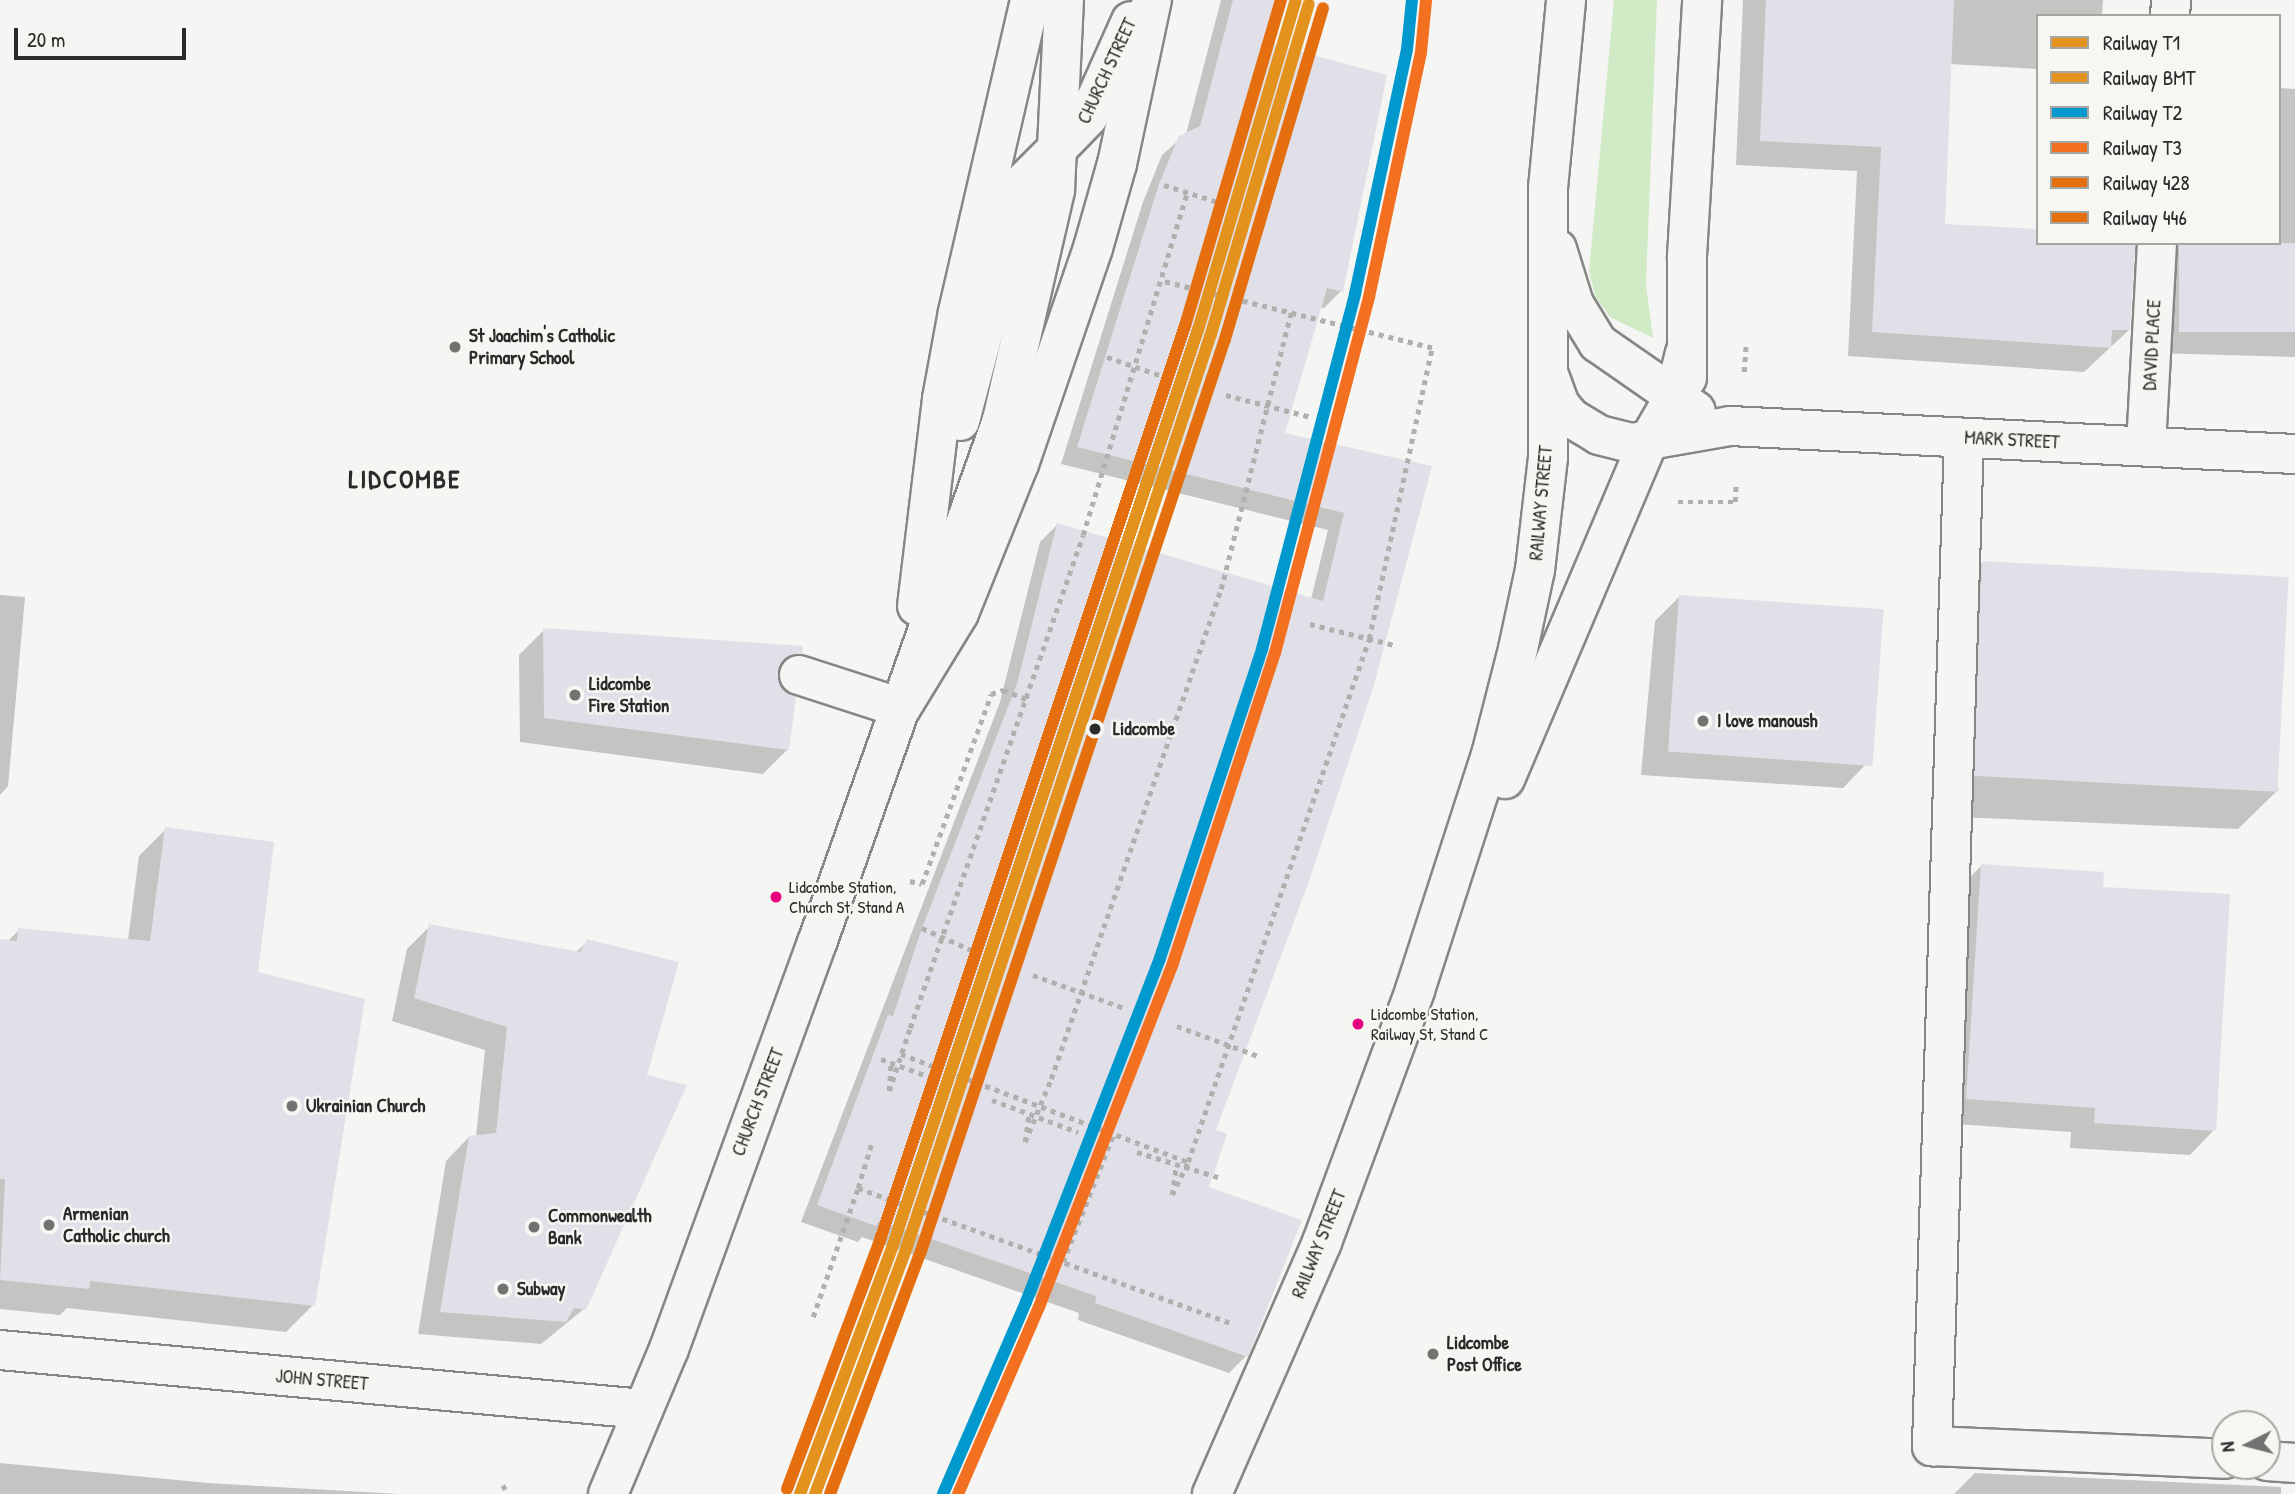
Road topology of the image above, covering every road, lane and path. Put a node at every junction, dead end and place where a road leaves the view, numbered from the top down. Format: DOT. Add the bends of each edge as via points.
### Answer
graph roads {
  1 [pos="1030,0"];
  2 [pos="1064,0"];
  3 [pos="1139,0"];
  4 [pos="1152,0"];
  5 [pos="1566,0"];
  6 [pos="1702,0"];
  7 [pos="1056,150"];
  8 [pos="1160,184"];
  9 [pos="1548,188"];
  10 [pos="1187,192"];
  11 [pos="1221,204"];
  12 [pos="2157,245"];
  13 [pos="1161,281"];
  14 [pos="1291,313"];
  15 [pos="1746,345"];
  16 [pos="1685,353"];
  17 [pos="1105,356"];
  18 [pos="1133,366"];
  19 [pos="1547,366"];
  20 [pos="1744,372"];
  21 [pos="1165,377"];
  22 [pos="1226,395"];
  23 [pos="1674,397"];
  24 [pos="1267,405"];
  25 [pos="1311,417"];
  26 [pos="1723,424"];
  27 [pos="1964,438"];
  28 [pos="1648,442"];
  29 [pos="2146,446"];
  30 [pos="2295,454"];
  31 [pos="1736,484"];
  32 [pos="1675,510"];
  33 [pos="918,606"];
  34 [pos="1310,624"];
  35 [pos="1369,639"];
  36 [pos="1394,645"];
  37 [pos="799,675"];
  38 [pos="1026,699"];
  39 [pos="901,708"];
  40 [pos="910,881"];
  41 [pos="922,928"];
  42 [pos="942,937"];
  43 [pos="976,952"];
  44 [pos="1033,975"];
  45 [pos="1415,990"];
  46 [pos="1080,992"];
  47 [pos="1124,1008"];
  48 [pos="1177,1026"];
  49 [pos="1228,1045"];
  50 [pos="901,1054"];
  51 [pos="1261,1057"];
  52 [pos="881,1059"];
  53 [pos="891,1062"];
  54 [pos="933,1078"];
  55 [pos="992,1100"];
  56 [pos="1040,1108"];
  57 [pos="1028,1114"];
  58 [pos="1077,1132"];
  59 [pos="1113,1135"];
  60 [pos="872,1142"];
  61 [pos="1137,1152"];
  62 [pos="1188,1162"];
  63 [pos="1176,1165"];
  64 [pos="1218,1177"];
  65 [pos="858,1188"];
  66 [pos="1063,1262"];
  67 [pos="813,1317"];
  68 [pos="1241,1327"];
  69 [pos="0,1350"];
  70 [pos="643,1409"];
  71 [pos="2211,1458"];
  72 [pos="503,1485"];
  73 [pos="508,1494"];
  74 [pos="608,1494"];
  75 [pos="1212,1494"];
  1 -- 33 [label="street" via="956,323 942,399"];
  2 -- 7 [label="street, CHURCH STREET"];
  3 -- 7 [label="street, CHURCH STREET" via="1088,117"];
  4 -- 39 [label="street" via="1097,236 1019,464 959,614"];
  5 -- 9 [label="street, RAILWAY STREET"];
  6 -- 16 [label="street"];
  7 -- 33 [label="street" via="1027,180 1019,198 957,431"];
  7 -- 39 [label="street" via="1053,208 1002,420"];
  8 -- 10 [label="path"];
  9 -- 19 [label="street, RAILWAY STREET"];
  9 -- 23 [label="street, MARK STREET" via="1563,274 1589,331 1609,354"];
  10 -- 11 [label="path"];
  10 -- 13 [label="path"];
  12 -- 29 [label="street, DAVID PLACE"];
  13 -- 14 [label="path"];
  13 -- 18 [label="path"];
  14 -- 24 [label="path"];
  14 -- 35 [label="path" via="1432,348"];
  15 -- 20 [label="path"];
  16 -- 23 [label="street"];
  16 -- 26 [label="street" via="1692,396"];
  17 -- 18 [label="path"];
  18 -- 21 [label="path"];
  18 -- 38 [label="path" via="1083,536"];
  19 -- 28 [label="street, MARK STREET" via="1559,405 1581,426 1617,442"];
  19 -- 45 [label="street, RAILWAY STREET" via="1548,457 1535,570 1492,755"];
  22 -- 24 [label="path"];
  23 -- 26 [label="street, MARK STREET"];
  23 -- 28 [label="street, RAILWAY STREET"];
  24 -- 25 [label="path"];
  24 -- 46 [label="path" via="1221,589"];
  26 -- 27 [label="street, MARK STREET"];
  26 -- 28 [label="street, MARK STREET"];
  27 -- 29 [label="street, MARK STREET"];
  27 -- 71 [label="street" via="1932,1446"];
  28 -- 45 [label="street, RAILWAY STREET"];
  29 -- 30 [label="street, MARK STREET"];
  31 -- 32 [label="path" via="1735,502 1679,500"];
  33 -- 39 [label="street"];
  34 -- 35 [label="path"];
  35 -- 36 [label="path"];
  35 -- 49 [label="path"];
  37 -- 39 [label="street"];
  38 -- 40 [label="path" via="1003,690 991,694 922,884"];
  38 -- 42 [label="path"];
  39 -- 70 [label="street, CHURCH STREET"];
  41 -- 42 [label="path"];
  42 -- 43 [label="path"];
  42 -- 50 [label="path, bridge"];
  44 -- 46 [label="path"];
  45 -- 75 [label="street, RAILWAY STREET" via="1322,1242"];
  46 -- 47 [label="path"];
  46 -- 56 [label="path, bridge"];
  48 -- 49 [label="path"];
  49 -- 51 [label="path"];
  49 -- 62 [label="path"];
  50 -- 53 [label="path, bridge" via="889,1091"];
  50 -- 56 [label="path"];
  52 -- 53 [label="path"];
  53 -- 54 [label="path"];
  55 -- 57 [label="path"];
  56 -- 57 [label="path, bridge" via="1025,1142"];
  56 -- 59 [label="path"];
  57 -- 58 [label="path"];
  59 -- 62 [label="path"];
  59 -- 66 [label="path"];
  60 -- 65 [label="path"];
  61 -- 63 [label="path"];
  62 -- 63 [label="path, bridge" via="1172,1195"];
  63 -- 64 [label="path"];
  65 -- 66 [label="path"];
  65 -- 67 [label="path"];
  66 -- 68 [label="path"];
  69 -- 70 [label="street, JOHN STREET"];
  70 -- 74 [label="street, CHURCH STREET"];
  72 -- 73 [label="path"];
}
